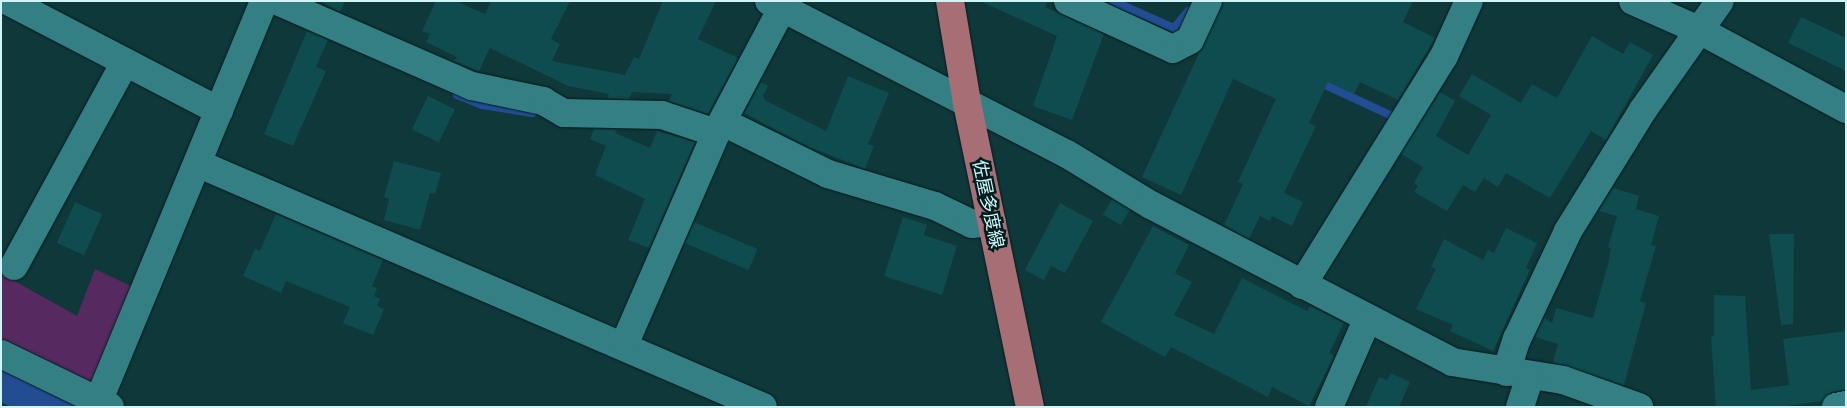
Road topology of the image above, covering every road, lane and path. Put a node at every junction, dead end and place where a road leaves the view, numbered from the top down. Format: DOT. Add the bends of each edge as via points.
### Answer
graph roads {
  1 [pos="8,1"];
  2 [pos="264,1"];
  3 [pos="277,1"];
  4 [pos="950,1"];
  5 [pos="1068,1"];
  6 [pos="1208,1"];
  7 [pos="1469,1"];
  8 [pos="1633,1"];
  9 [pos="1720,1"];
  10 [pos="775,5"];
  11 [pos="1701,31"];
  12 [pos="124,64"];
  13 [pos="967,103"];
  14 [pos="1846,108"];
  15 [pos="219,111"];
  16 [pos="720,128"];
  17 [pos="199,164"];
  18 [pos="992,222"];
  19 [pos="14,266"];
  20 [pos="1302,284"];
  21 [pos="1367,320"];
  22 [pos="624,345"];
  23 [pos="1,354"];
  24 [pos="1518,374"];
  25 [pos="102,405"];
  26 [pos="1846,405"];
  27 [pos="763,407"];
  28 [pos="1030,407"];
  29 [pos="1329,407"];
  30 [pos="1520,407"];
  31 [pos="1639,407"];
  32 [pos="1836,407"];
  1 -- 12 [label="street"];
  2 -- 15 [label="street"];
  3 -- 16 [label="street" via="472,86 543,101 564,113 662,116"];
  4 -- 13 [label="main road, 佐屋多度線"];
  5 -- 6 [label="street" via="1173,49 1190,40"];
  7 -- 20 [label="street" via="1444,56"];
  8 -- 11 [label="street"];
  9 -- 11 [label="street"];
  10 -- 13 [label="street"];
  10 -- 16 [label="street"];
  11 -- 14 [label="street"];
  11 -- 24 [label="street" via="1643,110 1568,231 1517,338"];
  12 -- 15 [label="street"];
  12 -- 19 [label="street"];
  13 -- 18 [label="main road, 佐屋多度線"];
  13 -- 20 [label="street" via="1067,154 1151,205"];
  15 -- 17 [label="street"];
  16 -- 18 [label="street" via="828,174 935,206 972,224"];
  16 -- 22 [label="street"];
  17 -- 22 [label="street"];
  17 -- 25 [label="street"];
  18 -- 28 [label="main road, 佐屋多度線"];
  20 -- 21 [label="street"];
  21 -- 24 [label="street" via="1452,362"];
  21 -- 29 [label="street"];
  22 -- 27 [label="street"];
  23 -- 25 [label="street"];
  24 -- 30 [label="street"];
  24 -- 31 [label="street" via="1563,380"];
  26 -- 32 [label="street"];
}
